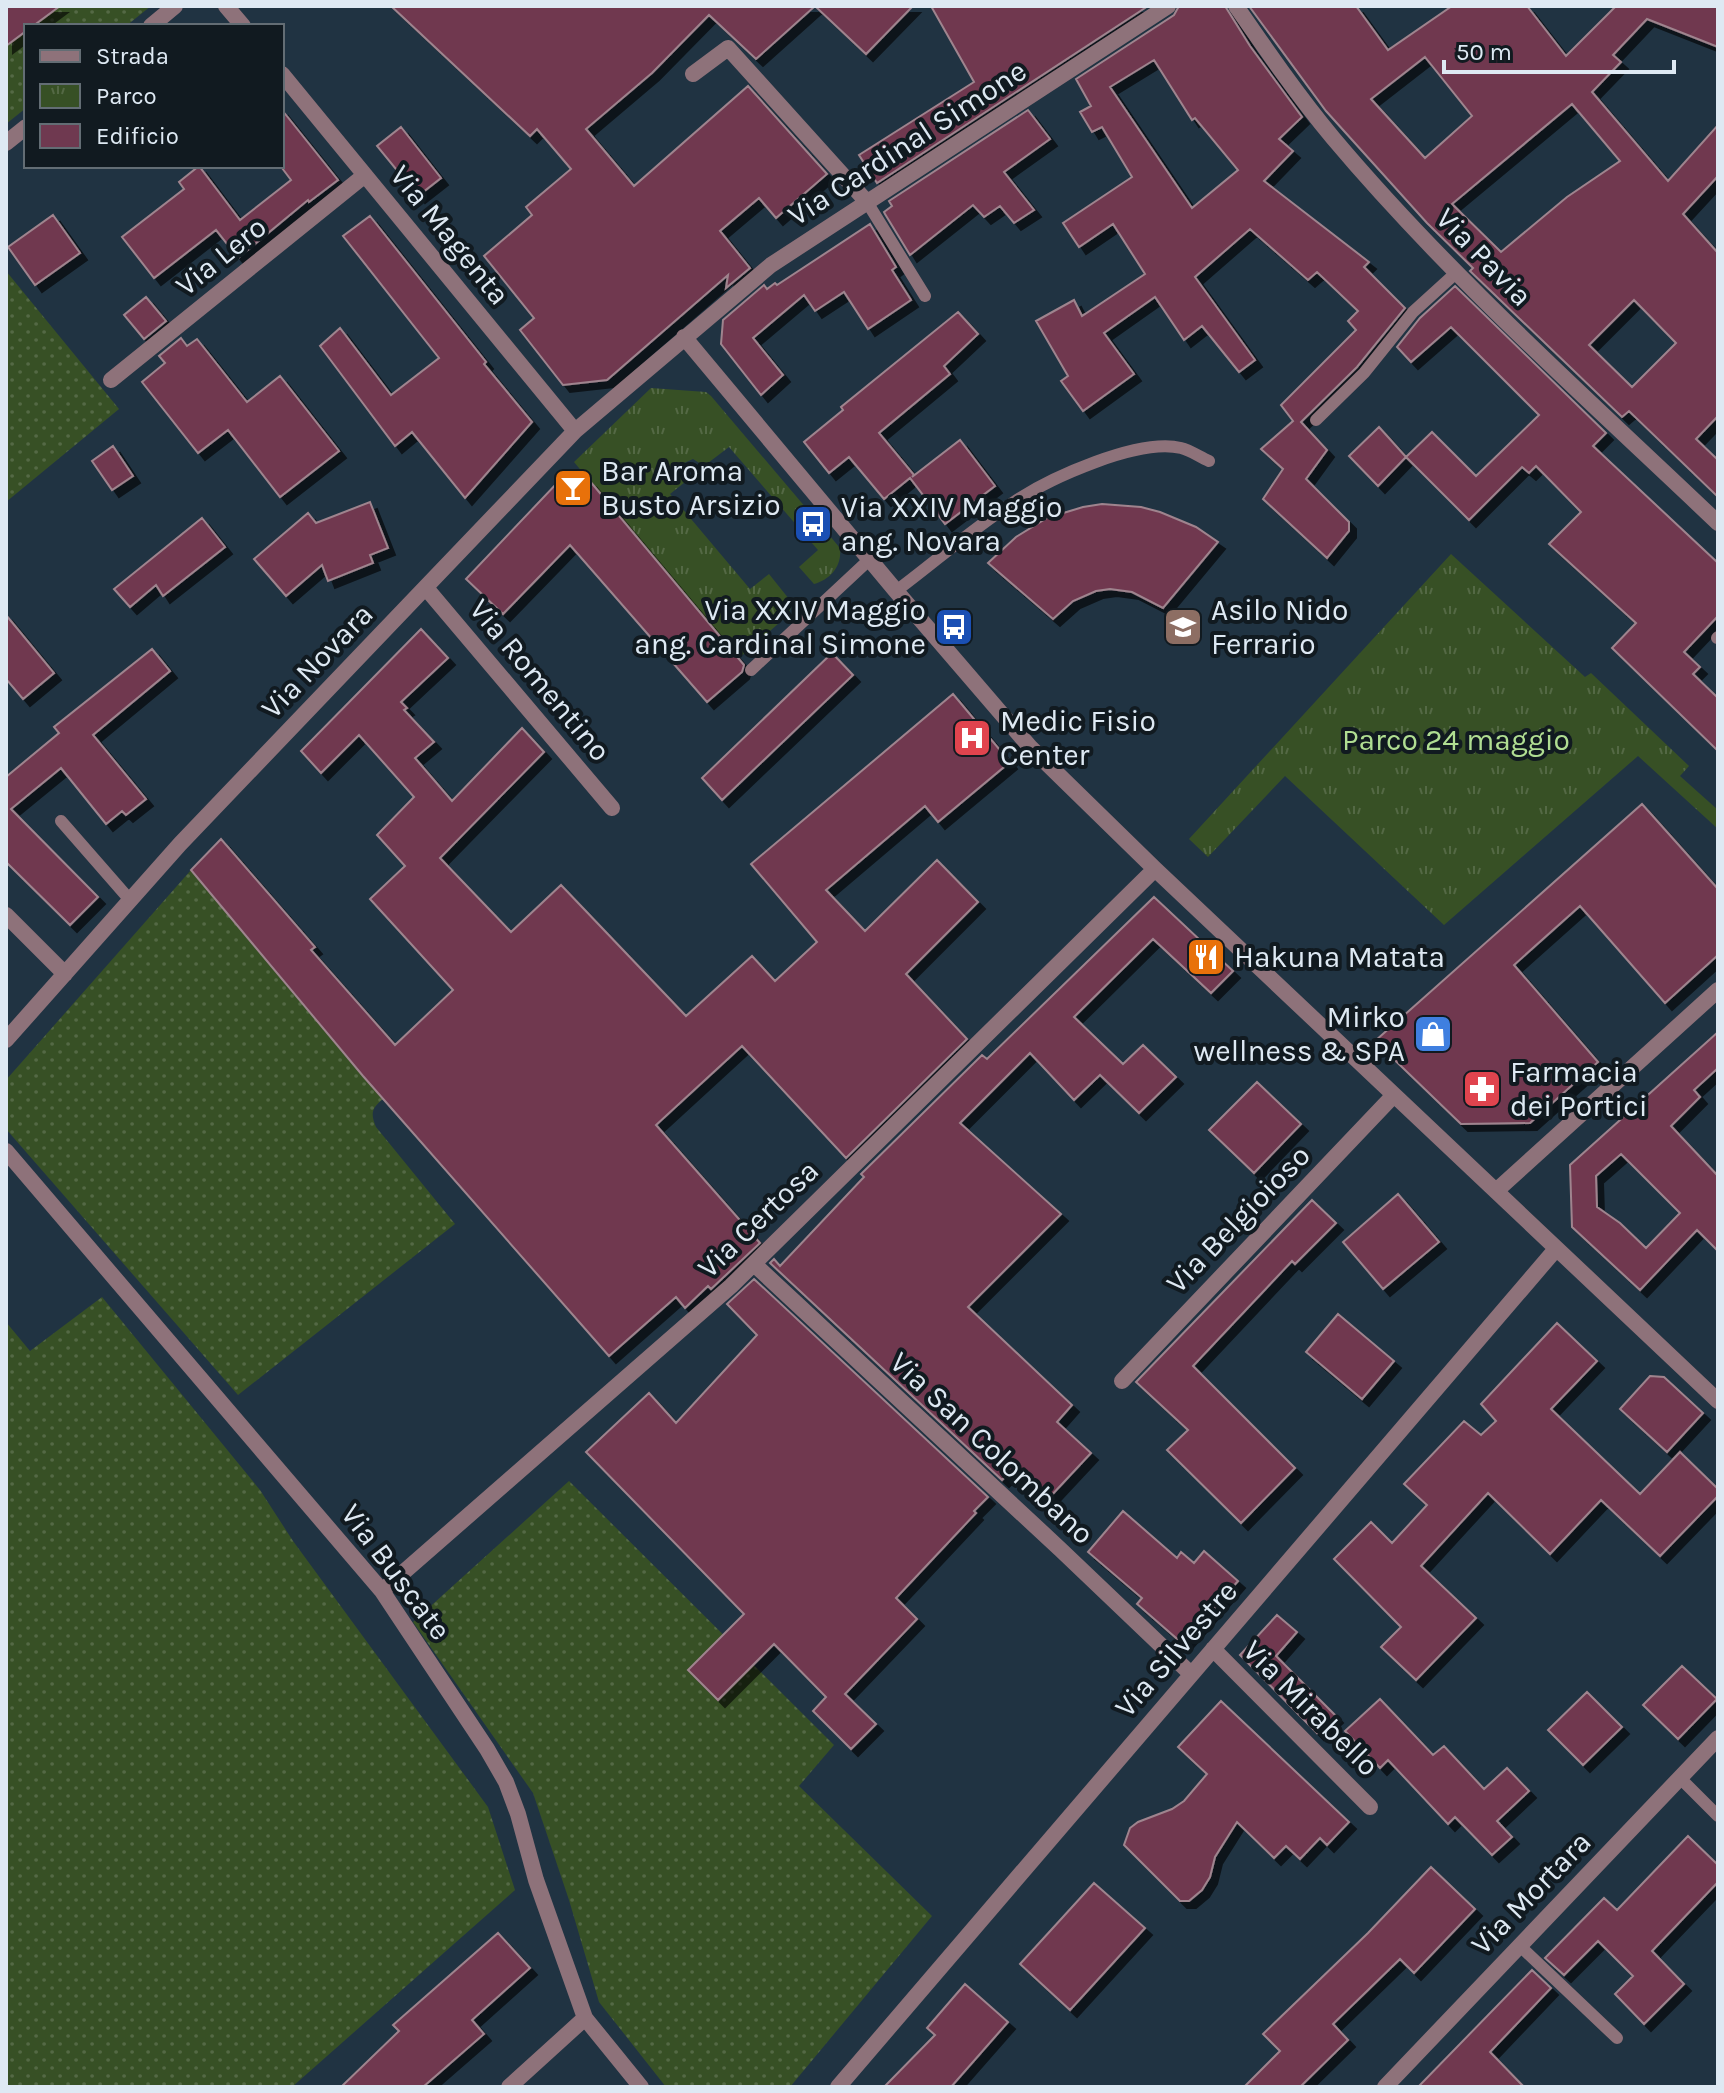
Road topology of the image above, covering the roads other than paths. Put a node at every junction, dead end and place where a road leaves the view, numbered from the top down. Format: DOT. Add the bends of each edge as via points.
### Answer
graph roads {
  1 [pos="175,6"];
  2 [pos="226,6"];
  3 [pos="1168,6"];
  4 [pos="1236,6"];
  5 [pos="153,24"];
  6 [pos="241,24"];
  7 [pos="693,74"];
  8 [pos="284,76"];
  9 [pos="24,129"];
  10 [pos="6,143"];
  11 [pos="365,175"];
  12 [pos="867,202"];
  13 [pos="1457,272"];
  14 [pos="925,296"];
  15 [pos="684,337"];
  16 [pos="111,380"];
  17 [pos="1316,420"];
  18 [pos="575,431"];
  19 [pos="1209,461"];
  20 [pos="1718,523"];
  21 [pos="870,559"];
  22 [pos="426,588"];
  23 [pos="896,591"];
  24 [pos="751,670"];
  25 [pos="612,808"];
  26 [pos="61,821"];
  27 [pos="1155,869"];
  28 [pos="130,900"];
  29 [pos="6,915"];
  30 [pos="65,974"];
  31 [pos="1718,990"];
  32 [pos="6,1040"];
  33 [pos="1394,1095"];
  34 [pos="6,1151"];
  35 [pos="1496,1191"];
  36 [pos="1556,1249"];
  37 [pos="754,1264"];
  38 [pos="1122,1381"];
  39 [pos="1718,1401"];
  40 [pos="382,1591"];
  41 [pos="1213,1649"];
  42 [pos="1191,1674"];
  43 [pos="1718,1738"];
  44 [pos="1680,1778"];
  45 [pos="1370,1807"];
  46 [pos="1718,1816"];
  47 [pos="1520,1946"];
  48 [pos="585,2018"];
  49 [pos="1617,2038"];
  50 [pos="509,2087"];
  51 [pos="641,2087"];
  52 [pos="838,2087"];
  53 [pos="1385,2087"];
  1 -- 5 [label="street"];
  2 -- 6 [label="street"];
  3 -- 12 [label="street, Via Cardinal Simone"];
  4 -- 13 [label="street, Via Pavia" via="1330,134"];
  7 -- 12 [label="street" via="728,48"];
  8 -- 11 [label="street, Via Magenta"];
  9 -- 10 [label="street"];
  11 -- 16 [label="street, Via Lero"];
  11 -- 18 [label="street, Via Magenta"];
  12 -- 14 [label="lane"];
  12 -- 15 [label="street, Via Cardinal Simone" via="761,272"];
  13 -- 17 [label="lane" via="1413,312 1364,373"];
  13 -- 20 [label="street, Via Pavia"];
  15 -- 18 [label="street, Via Novara"];
  15 -- 21 [label="street"];
  18 -- 22 [label="street, Via Novara"];
  19 -- 23 [label="lane" via="1182,448 1156,447 1132,449 1085,467 1017,500"];
  21 -- 23 [label="street"];
  21 -- 24 [label="lane"];
  22 -- 25 [label="street, Via Romentino"];
  22 -- 28 [label="street, Via Novara"];
  23 -- 27 [label="street" via="1030,747"];
  26 -- 28 [label="lane"];
  27 -- 33 [label="street"];
  27 -- 37 [label="street, Via Certosa"];
  28 -- 30 [label="street, Via Novara"];
  29 -- 30 [label="street"];
  30 -- 32 [label="street, Via Novara"];
  31 -- 35 [label="street"];
  33 -- 35 [label="street"];
  33 -- 38 [label="street, Via Belgioioso"];
  34 -- 40 [label="street, Via Buscate"];
  35 -- 36 [label="street"];
  36 -- 39 [label="street"];
  36 -- 41 [label="street, Via Silvestre"];
  37 -- 40 [label="street, Via Certosa"];
  37 -- 42 [label="street, Via San Colombano"];
  40 -- 48 [label="street, Via Buscate" via="506,1782"];
  41 -- 42 [label="street, Via Silvestre"];
  41 -- 45 [label="street, Via Mirabello"];
  42 -- 52 [label="street, Via Silvestre"];
  43 -- 44 [label="street, Via Mortara"];
  44 -- 46 [label="lane"];
  44 -- 47 [label="street, Via Mortara"];
  47 -- 49 [label="lane"];
  47 -- 53 [label="street, Via Mortara"];
  48 -- 50 [label="street"];
  48 -- 51 [label="street, Via Buscate"];
}
